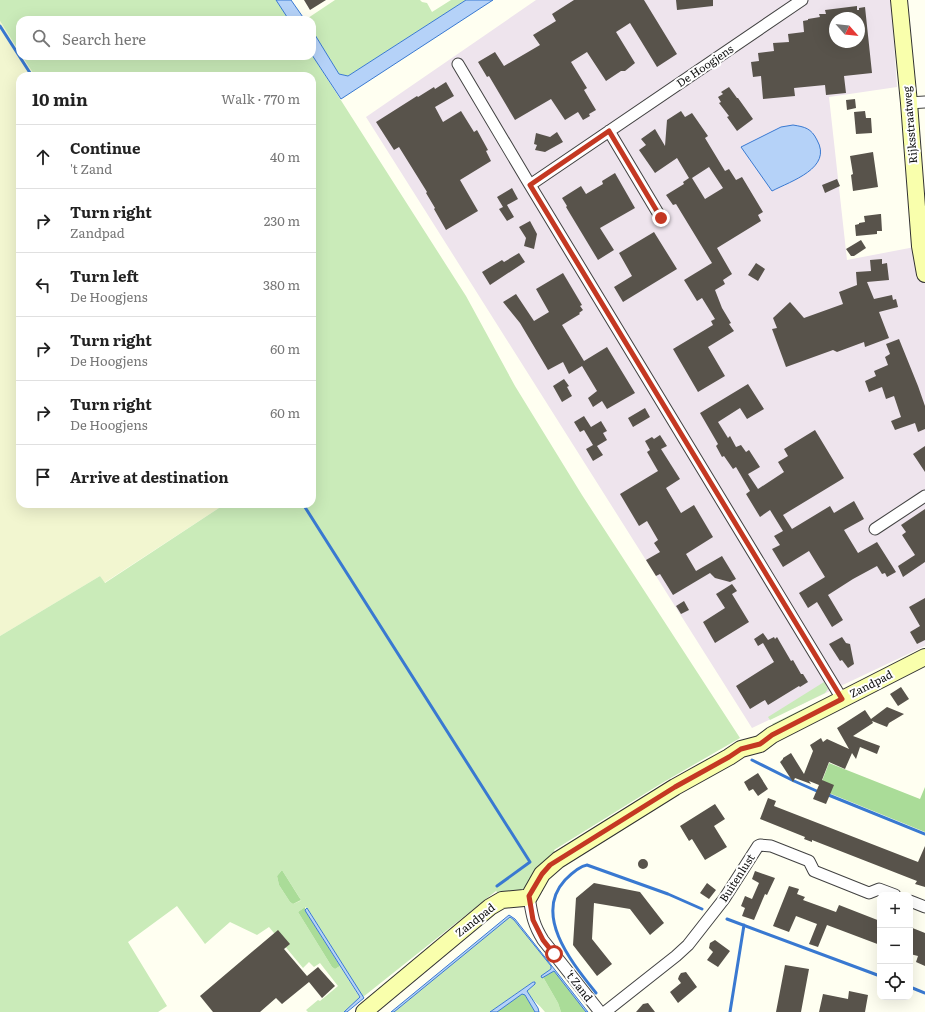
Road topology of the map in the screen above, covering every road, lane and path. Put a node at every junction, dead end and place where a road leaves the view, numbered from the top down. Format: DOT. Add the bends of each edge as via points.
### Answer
graph roads {
  1 [pos="802,0"];
  2 [pos="898,0"];
  3 [pos="458,64"];
  4 [pos="925,102"];
  5 [pos="909,103"];
  6 [pos="609,131"];
  7 [pos="530,185"];
  8 [pos="661,218"];
  9 [pos="925,274"];
  10 [pos="925,496"];
  11 [pos="875,529"];
  12 [pos="925,657"];
  13 [pos="842,699"];
  14 [pos="886,892"];
  15 [pos="529,896"];
  16 [pos="913,902"];
  17 [pos="925,907"];
  18 [pos="364,1012"];
  19 [pos="600,1012"];
  20 [pos="605,1012"];
  1 -- 6 [label="street, De Hoogjens"];
  2 -- 5 [label="street, Rijksstraatweg"];
  3 -- 7 [label="street"];
  4 -- 5 [label="street"];
  5 -- 9 [label="street, Rijksstraatweg" via="920,246"];
  6 -- 7 [label="street, De Hoogjens"];
  6 -- 8 [label="street"];
  7 -- 13 [label="street"];
  10 -- 11 [label="street"];
  12 -- 13 [label="street, Zandpad"];
  13 -- 15 [label="street, Zandpad" via="772,735 760,744 737,751 558,860 542,874"];
  14 -- 20 [label="street, Buitenlust" via="879,889 869,893 814,871 809,862 760,844 724,899 688,945"];
  15 -- 18 [label="street, Zandpad" via="502,900 490,907"];
  15 -- 19 [label="street, 't Zand" via="533,920 543,940"];
  16 -- 17 [label="street"];
}
